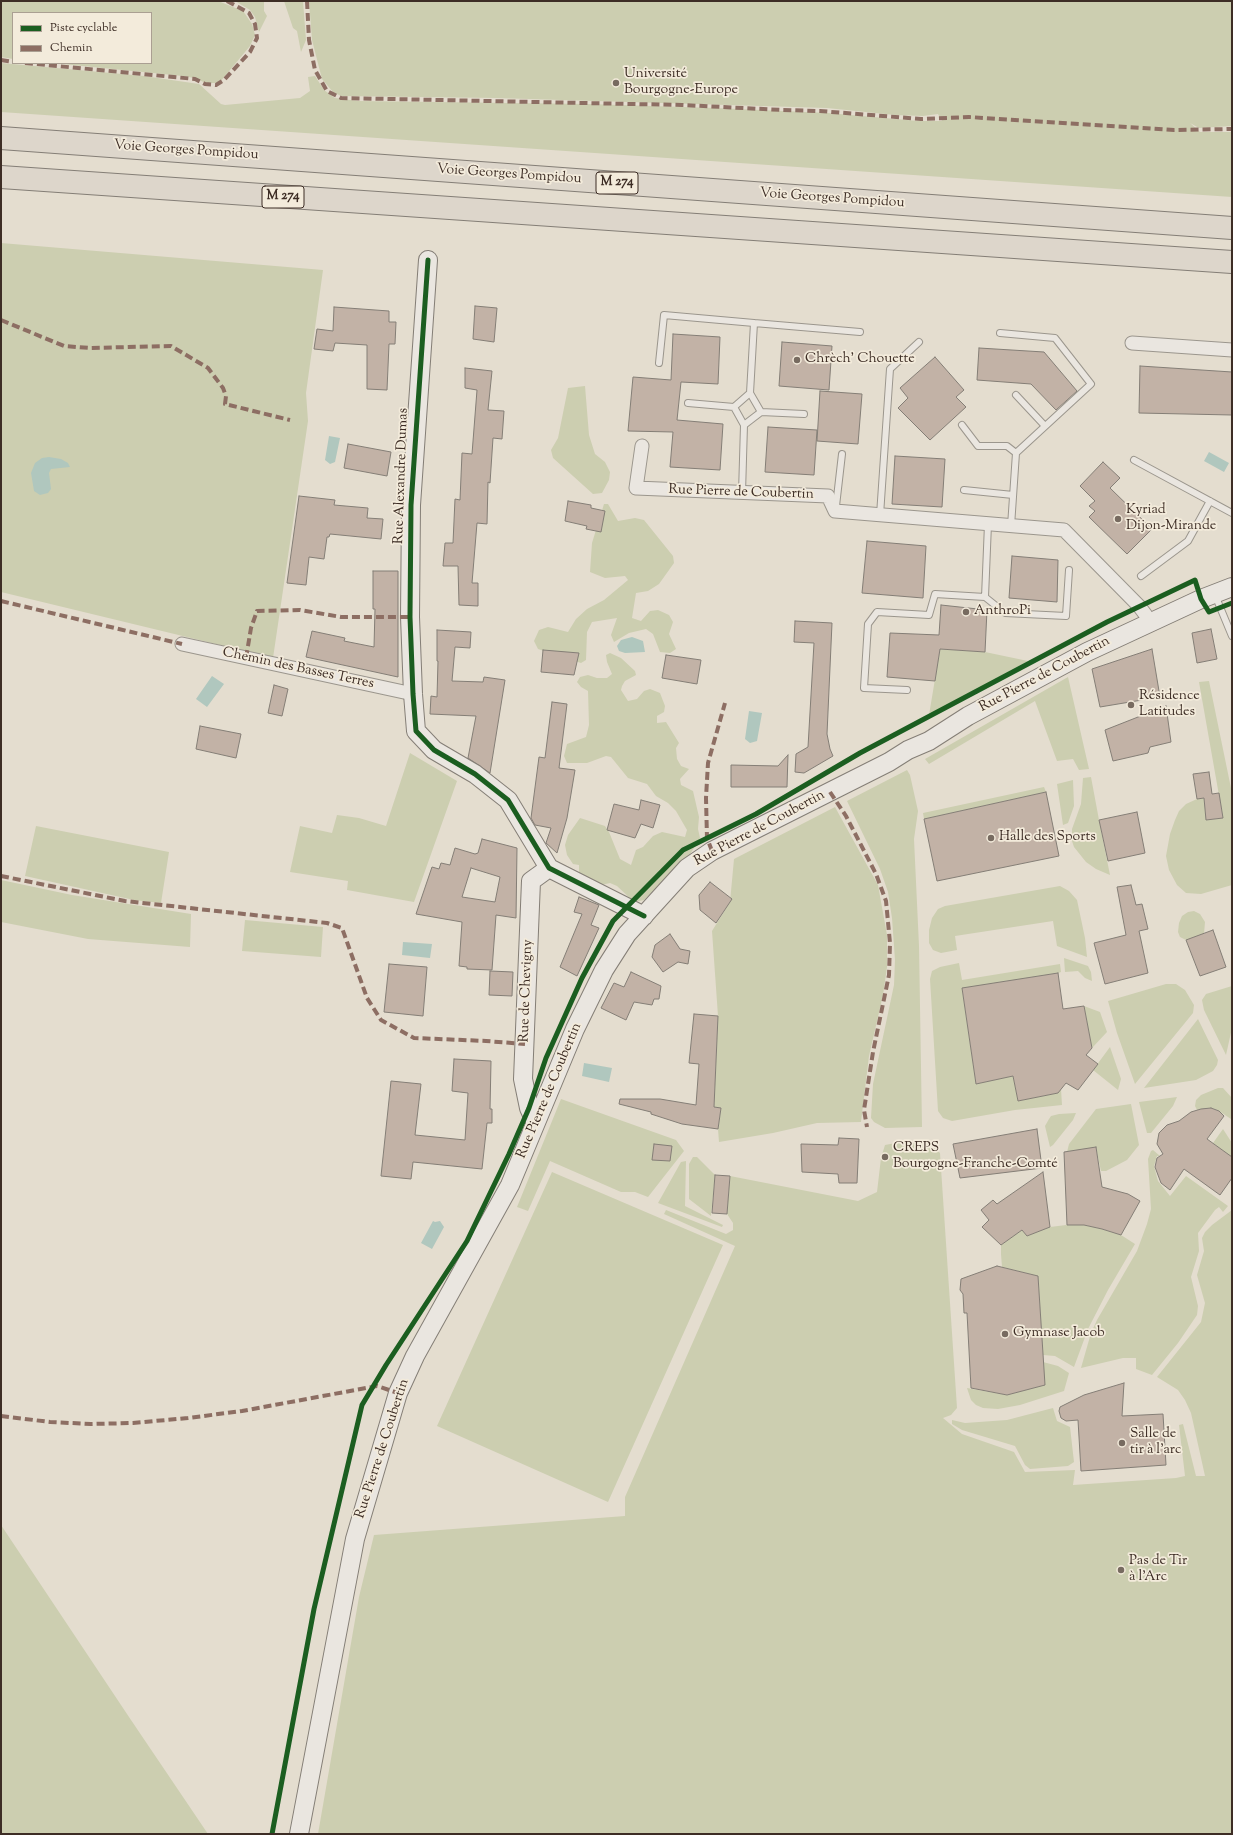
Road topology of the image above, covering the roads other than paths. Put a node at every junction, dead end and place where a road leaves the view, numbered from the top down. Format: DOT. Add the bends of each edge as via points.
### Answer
graph roads {
  1 [pos="1,138"];
  2 [pos="1,177"];
  3 [pos="1232,228"];
  4 [pos="428,260"];
  5 [pos="1232,262"];
  6 [pos="754,323"];
  7 [pos="860,332"];
  8 [pos="1000,333"];
  9 [pos="919,342"];
  10 [pos="1132,343"];
  11 [pos="1232,350"];
  12 [pos="659,363"];
  13 [pos="750,393"];
  14 [pos="1016,395"];
  15 [pos="688,403"];
  16 [pos="734,407"];
  17 [pos="761,412"];
  18 [pos="804,414"];
  19 [pos="744,425"];
  20 [pos="962,425"];
  21 [pos="1045,426"];
  22 [pos="642,446"];
  23 [pos="842,454"];
  24 [pos="1016,454"];
  25 [pos="1134,460"];
  26 [pos="964,490"];
  27 [pos="742,493"];
  28 [pos="1012,495"];
  29 [pos="1210,501"];
  30 [pos="835,511"];
  31 [pos="1232,513"];
  32 [pos="880,515"];
  33 [pos="988,524"];
  34 [pos="1010,526"];
  35 [pos="1069,570"];
  36 [pos="1141,576"];
  37 [pos="1232,587"];
  38 [pos="1214,593"];
  39 [pos="985,597"];
  40 [pos="1151,622"];
  41 [pos="1232,636"];
  42 [pos="182,644"];
  43 [pos="907,690"];
  44 [pos="413,694"];
  45 [pos="549,868"];
  46 [pos="644,916"];
  47 [pos="535,1121"];
  48 [pos="299,1834"];
  1 -- 3 [label="highway, Voie Georges Pompidou / M 274"];
  2 -- 5 [label="highway, M 274"];
  4 -- 44 [label="main road, Rue Alexandre Dumas" via="410,505"];
  6 -- 7 [label="lane"];
  6 -- 12 [label="lane" via="664,315"];
  6 -- 13 [label="lane"];
  8 -- 21 [label="lane" via="1055,338 1091,384"];
  9 -- 32 [label="lane" via="890,369"];
  10 -- 11 [label="street"];
  13 -- 16 [label="lane"];
  13 -- 17 [label="lane"];
  14 -- 21 [label="lane"];
  15 -- 16 [label="lane"];
  16 -- 19 [label="lane"];
  17 -- 18 [label="lane"];
  17 -- 19 [label="lane"];
  19 -- 27 [label="lane"];
  20 -- 24 [label="lane" via="978,446 1007,446"];
  21 -- 24 [label="lane"];
  22 -- 27 [label="street, Rue Pierre de Coubertin" via="636,488"];
  23 -- 30 [label="lane"];
  24 -- 28 [label="lane"];
  25 -- 29 [label="lane"];
  26 -- 28 [label="lane"];
  27 -- 30 [label="street, Rue Pierre de Coubertin" via="828,496"];
  28 -- 34 [label="lane"];
  29 -- 31 [label="lane"];
  29 -- 36 [label="lane" via="1188,541"];
  30 -- 32 [label="street"];
  32 -- 33 [label="street"];
  33 -- 34 [label="street"];
  33 -- 39 [label="lane"];
  34 -- 40 [label="street" via="1064,530 1139,606"];
  35 -- 39 [label="lane" via="1066,616 1006,613"];
  37 -- 38 [label="main road, Rue Pierre de Coubertin"];
  38 -- 40 [label="main road, Rue Pierre de Coubertin"];
  38 -- 41 [label="lane"];
  39 -- 43 [label="lane" via="935,594 929,615 877,612 868,624 864,688"];
  40 -- 46 [label="main road, Rue Pierre de Coubertin" via="1086,652 968,716 929,741 712,852 686,868"];
  42 -- 44 [label="street, Chemin des Basses Terres"];
  44 -- 45 [label="main road, Rue Alexandre Dumas" via="416,730 434,750 475,774 508,800"];
  45 -- 46 [label="main road"];
  45 -- 47 [label="main road, Rue de Chevigny" via="531,881 523,1079 529,1108"];
  46 -- 47 [label="main road, Rue Pierre de Coubertin" via="627,934 604,970"];
  47 -- 48 [label="main road, Rue Pierre de Coubertin" via="510,1185 415,1356 398,1392 355,1539"];
}
